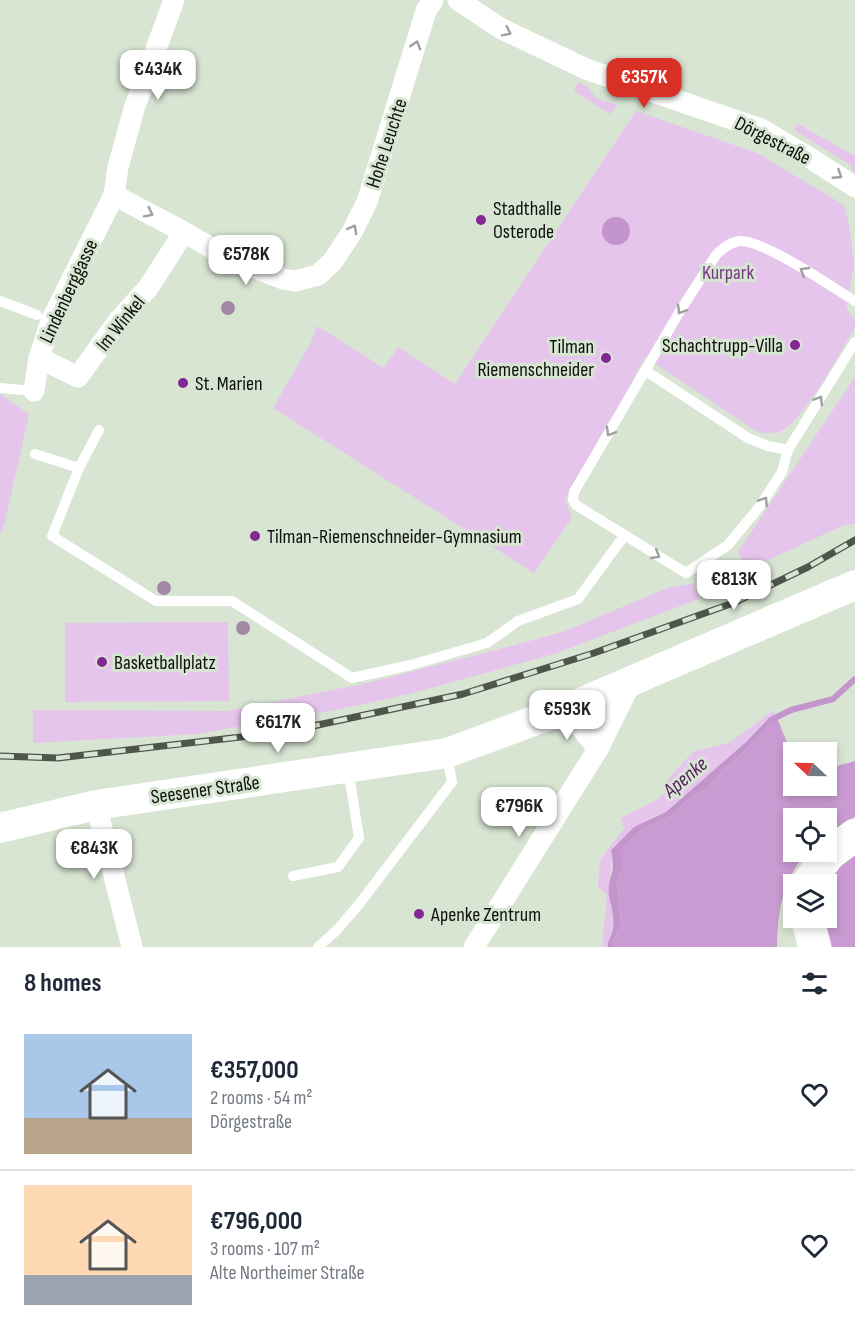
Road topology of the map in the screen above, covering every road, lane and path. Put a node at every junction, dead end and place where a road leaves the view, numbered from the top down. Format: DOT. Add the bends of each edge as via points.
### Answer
graph roads {
  1 [pos="174,0"];
  2 [pos="433,0"];
  3 [pos="458,0"];
  4 [pos="855,187"];
  5 [pos="114,195"];
  6 [pos="184,231"];
  7 [pos="855,300"];
  8 [pos="0,301"];
  9 [pos="37,315"];
  10 [pos="855,342"];
  11 [pos="39,358"];
  12 [pos="646,371"];
  13 [pos="0,388"];
  14 [pos="34,391"];
  15 [pos="99,430"];
  16 [pos="788,450"];
  17 [pos="35,454"];
  18 [pos="79,468"];
  19 [pos="624,536"];
  20 [pos="855,585"];
  21 [pos="632,682"];
  22 [pos="566,710"];
  23 [pos="598,749"];
  24 [pos="447,753"];
  25 [pos="348,768"];
  26 [pos="96,805"];
  27 [pos="0,828"];
  28 [pos="855,835"];
  29 [pos="814,874"];
  30 [pos="293,876"];
  31 [pos="793,928"];
  32 [pos="810,928"];
  33 [pos="132,947"];
  34 [pos="318,947"];
  35 [pos="474,947"];
  36 [pos="790,947"];
  37 [pos="815,947"];
  1 -- 5 [label="street, Lindenberggasse" via="135,110"];
  6 -- 2 [label="street, Hohe Leuchte, one-way" via="231,259 283,279 294,281 318,275 333,261 367,202 426,11"];
  3 -- 4 [label="street, Dörgestraße, one-way" via="500,28 576,65 762,129"];
  5 -- 6 [label="street, one-way"];
  5 -- 11 [label="street, Lindenberggasse" via="51,321"];
  6 -- 11 [label="street, Im Winkel" via="148,288 119,320 78,377"];
  7 -- 12 [label="lane, one-way" via="760,245 731,243 716,255 698,282"];
  8 -- 9 [label="lane"];
  16 -- 10 [label="lane, one-way"];
  11 -- 14 [label="street, Lindenberggasse"];
  12 -- 16 [label="lane" via="748,438"];
  12 -- 19 [label="lane, one-way" via="574,492 576,505"];
  13 -- 14 [label="lane"];
  15 -- 18 [label="lane"];
  19 -- 16 [label="lane, one-way" via="686,573 728,545 782,472"];
  17 -- 18 [label="lane"];
  18 -- 19 [label="lane" via="52,536 156,601 232,601 352,678 487,643 518,621 578,599"];
  20 -- 21 [label="street, Seesener Straße"];
  21 -- 22 [label="street, Seesener Straße"];
  21 -- 23 [label="street"];
  22 -- 23 [label="street"];
  22 -- 24 [label="street, Seesener Straße"];
  23 -- 35 [label="street"];
  24 -- 25 [label="street, Seesener Straße"];
  24 -- 34 [label="lane" via="452,782 360,903"];
  25 -- 26 [label="street, Seesener Straße"];
  25 -- 30 [label="lane" via="359,838 338,867"];
  26 -- 27 [label="street, Seesener Straße"];
  26 -- 33 [label="street"];
  28 -- 29 [label="highway" via="828,855"];
  31 -- 36 [label="highway"];
  32 -- 37 [label="highway"];
}
